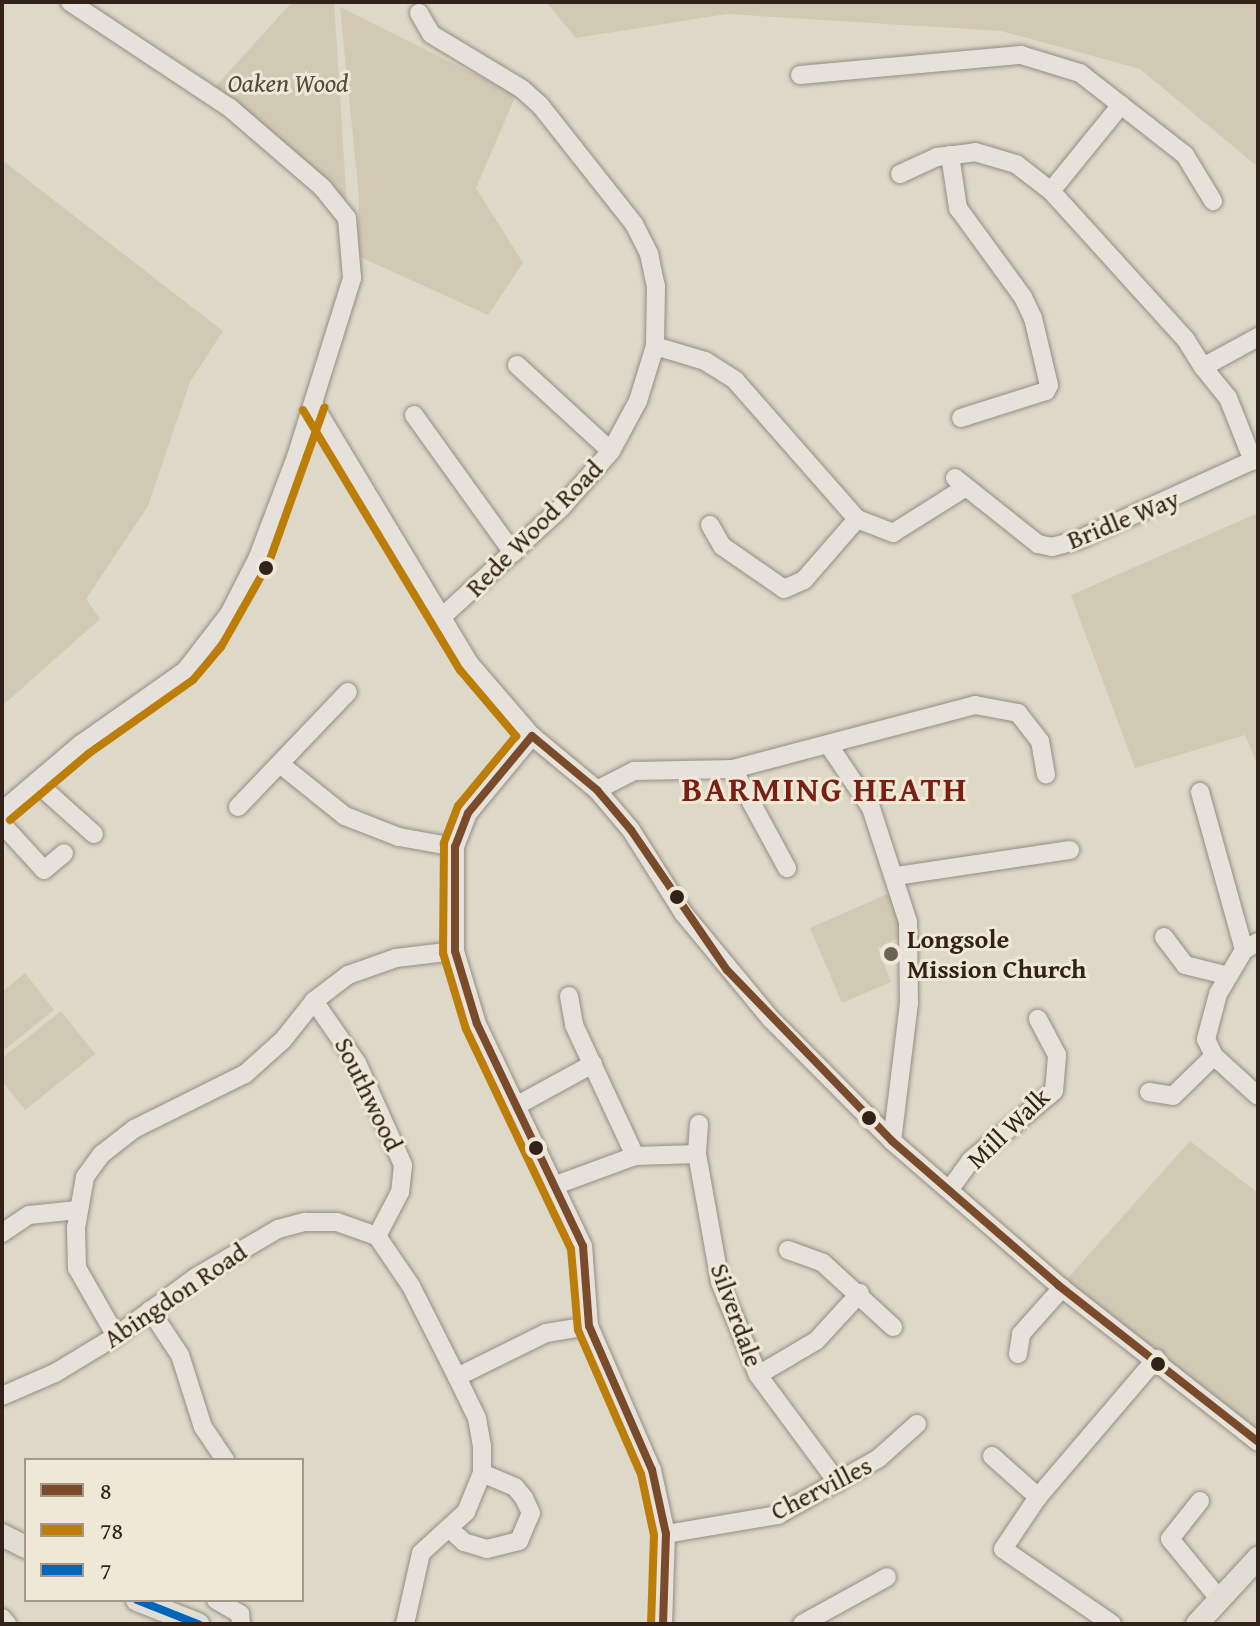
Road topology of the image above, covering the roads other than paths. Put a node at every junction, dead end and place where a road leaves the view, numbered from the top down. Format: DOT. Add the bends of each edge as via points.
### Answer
graph roads {
  1 [pos="70,2"];
  2 [pos="419,13"];
  3 [pos="800,75"];
  4 [pos="1121,105"];
  5 [pos="950,155"];
  6 [pos="900,174"];
  7 [pos="1051,191"];
  8 [pos="1213,201"];
  9 [pos="1258,337"];
  10 [pos="655,346"];
  11 [pos="517,365"];
  12 [pos="1203,367"];
  13 [pos="313,404"];
  14 [pos="414,415"];
  15 [pos="961,418"];
  16 [pos="611,451"];
  17 [pos="1255,460"];
  18 [pos="857,519"];
  19 [pos="710,525"];
  20 [pos="513,553"];
  21 [pos="442,617"];
  22 [pos="348,692"];
  23 [pos="532,736"];
  24 [pos="828,744"];
  25 [pos="280,764"];
  26 [pos="733,769"];
  27 [pos="1046,774"];
  28 [pos="38,784"];
  29 [pos="597,790"];
  30 [pos="1200,792"];
  31 [pos="5,799"];
  32 [pos="236,811"];
  33 [pos="2,824"];
  34 [pos="94,834"];
  35 [pos="455,847"];
  36 [pos="1070,850"];
  37 [pos="64,853"];
  38 [pos="787,868"];
  39 [pos="896,876"];
  40 [pos="1164,937"];
  41 [pos="1251,946"];
  42 [pos="455,951"];
  43 [pos="1229,976"];
  44 [pos="569,996"];
  45 [pos="314,1001"];
  46 [pos="1038,1019"];
  47 [pos="1214,1056"];
  48 [pos="593,1064"];
  49 [pos="1149,1092"];
  50 [pos="1258,1096"];
  51 [pos="514,1107"];
  52 [pos="699,1124"];
  53 [pos="892,1141"];
  54 [pos="697,1154"];
  55 [pos="635,1156"];
  56 [pos="556,1185"];
  57 [pos="950,1189"];
  58 [pos="78,1210"];
  59 [pos="2,1233"];
  60 [pos="377,1236"];
  61 [pos="788,1250"];
  62 [pos="1062,1288"];
  63 [pos="860,1293"];
  64 [pos="150,1310"];
  65 [pos="589,1326"];
  66 [pos="893,1327"];
  67 [pos="116,1336"];
  68 [pos="1018,1354"];
  69 [pos="1156,1359"];
  70 [pos="758,1375"];
  71 [pos="457,1377"];
  72 [pos="2,1396"];
  73 [pos="917,1424"];
  74 [pos="1258,1442"];
  75 [pos="992,1456"];
  76 [pos="224,1458"];
  77 [pos="482,1473"];
  78 [pos="838,1483"];
  79 [pos="1038,1497"];
  80 [pos="1200,1501"];
  81 [pos="451,1530"];
  82 [pos="666,1534"];
  83 [pos="2,1535"];
  84 [pos="24,1546"];
  85 [pos="1258,1558"];
  86 [pos="878,1588"];
  87 [pos="1221,1601"];
  88 [pos="142,1602"];
  89 [pos="219,1602"];
  90 [pos="2,1618"];
  91 [pos="7,1624"];
  92 [pos="198,1624"];
  93 [pos="241,1624"];
  94 [pos="405,1624"];
  95 [pos="663,1624"];
  96 [pos="802,1624"];
  97 [pos="1112,1624"];
  98 [pos="1197,1624"];
  1 -- 13 [label="street" via="275,144 347,218 352,245 347,307"];
  2 -- 10 [label="street, Rede Wood Road" via="431,34 540,105 634,224 649,254 656,286"];
  3 -- 4 [label="street" via="1021,55 1080,73"];
  4 -- 7 [label="street"];
  4 -- 8 [label="street" via="1185,155"];
  5 -- 6 [label="street"];
  5 -- 7 [label="street" via="998,156"];
  5 -- 15 [label="street" via="958,208 1033,318 1049,385 1046,391"];
  7 -- 12 [label="street" via="1186,340"];
  9 -- 12 [label="street"];
  10 -- 16 [label="street, Rede Wood Road" via="638,401"];
  10 -- 18 [label="street" via="705,361 735,380"];
  11 -- 16 [label="street"];
  12 -- 17 [label="street" via="1228,398"];
  13 -- 21 [label="street"];
  13 -- 28 [label="street" via="258,557 211,640 185,671 81,744"];
  14 -- 20 [label="street"];
  16 -- 20 [label="street, Rede Wood Road"];
  17 -- 18 [label="street, Bridle Way" via="1091,535 1052,547 1038,544 960,483 893,533"];
  18 -- 19 [label="street" via="804,580 784,589 722,546"];
  20 -- 21 [label="street, Rede Wood Road"];
  21 -- 23 [label="street" via="470,664"];
  22 -- 25 [label="street"];
  23 -- 29 [label="street"];
  23 -- 35 [label="street" via="474,803"];
  24 -- 26 [label="street"];
  24 -- 27 [label="street" via="975,705 1018,713 1040,741"];
  24 -- 39 [label="street" via="871,808"];
  25 -- 32 [label="street"];
  25 -- 35 [label="street" via="345,816 399,837"];
  26 -- 29 [label="street" via="634,771"];
  26 -- 38 [label="street"];
  28 -- 31 [label="street"];
  28 -- 34 [label="street"];
  29 -- 53 [label="street" via="631,830 727,970"];
  30 -- 41 [label="street"];
  33 -- 37 [label="street" via="44,870"];
  35 -- 42 [label="street"];
  36 -- 39 [label="street"];
  39 -- 53 [label="street" via="912,961"];
  40 -- 43 [label="street" via="1185,965"];
  41 -- 43 [label="street"];
  42 -- 45 [label="street" via="396,958 348,975"];
  42 -- 51 [label="street" via="477,1024"];
  43 -- 47 [label="street" via="1207,1025 1206,1039"];
  44 -- 48 [label="street" via="574,1025"];
  45 -- 58 [label="street" via="283,1040 245,1074 134,1129 102,1154 85,1177"];
  45 -- 60 [label="street, Southwood" via="357,1063 403,1165 400,1192"];
  46 -- 57 [label="street, Mill Walk" via="1057,1055 1054,1091 970,1161"];
  47 -- 49 [label="street" via="1173,1096"];
  47 -- 50 [label="street"];
  48 -- 51 [label="street"];
  48 -- 55 [label="street"];
  51 -- 56 [label="street"];
  52 -- 54 [label="street, Silverdale"];
  53 -- 57 [label="street"];
  54 -- 55 [label="street"];
  54 -- 70 [label="street, Silverdale" via="720,1282"];
  55 -- 56 [label="street"];
  56 -- 65 [label="street" via="583,1246"];
  57 -- 62 [label="street"];
  58 -- 59 [label="street" via="29,1215"];
  58 -- 67 [label="street" via="77,1268"];
  60 -- 64 [label="street, Abingdon Road" via="337,1222 278,1229 240,1248"];
  60 -- 71 [label="street" via="402,1270"];
  61 -- 63 [label="street" via="823,1263"];
  62 -- 68 [label="street" via="1021,1334"];
  62 -- 69 [label="street"];
  63 -- 66 [label="street"];
  63 -- 70 [label="street" via="816,1341"];
  64 -- 67 [label="street, Abingdon Road"];
  64 -- 76 [label="street" via="180,1355 203,1427"];
  65 -- 71 [label="street" via="546,1333"];
  65 -- 82 [label="street" via="652,1470"];
  67 -- 72 [label="street, Abingdon Road" via="55,1373"];
  69 -- 74 [label="street"];
  69 -- 79 [label="street"];
  70 -- 78 [label="street, Silverdale"];
  71 -- 77 [label="street" via="477,1418"];
  73 -- 78 [label="street, Chervilles" via="879,1458"];
  75 -- 79 [label="street"];
  77 -- 81 [label="street" via="466,1512"];
  77 -- 81 [label="street" via="515,1487 524,1498 531,1513 519,1541 487,1549 464,1542"];
  78 -- 82 [label="street, Chervilles" via="778,1515"];
  79 -- 97 [label="street" via="1003,1549"];
  80 -- 87 [label="street" via="1170,1539"];
  81 -- 94 [label="street" via="421,1553"];
  82 -- 95 [label="street"];
  83 -- 84 [label="main road"];
  85 -- 87 [label="main road"];
  86 -- 96 [label="street"];
  87 -- 98 [label="main road"];
  88 -- 92 [label="main road"];
  89 -- 93 [label="street" via="240,1614"];
  90 -- 91 [label="street"];
}
